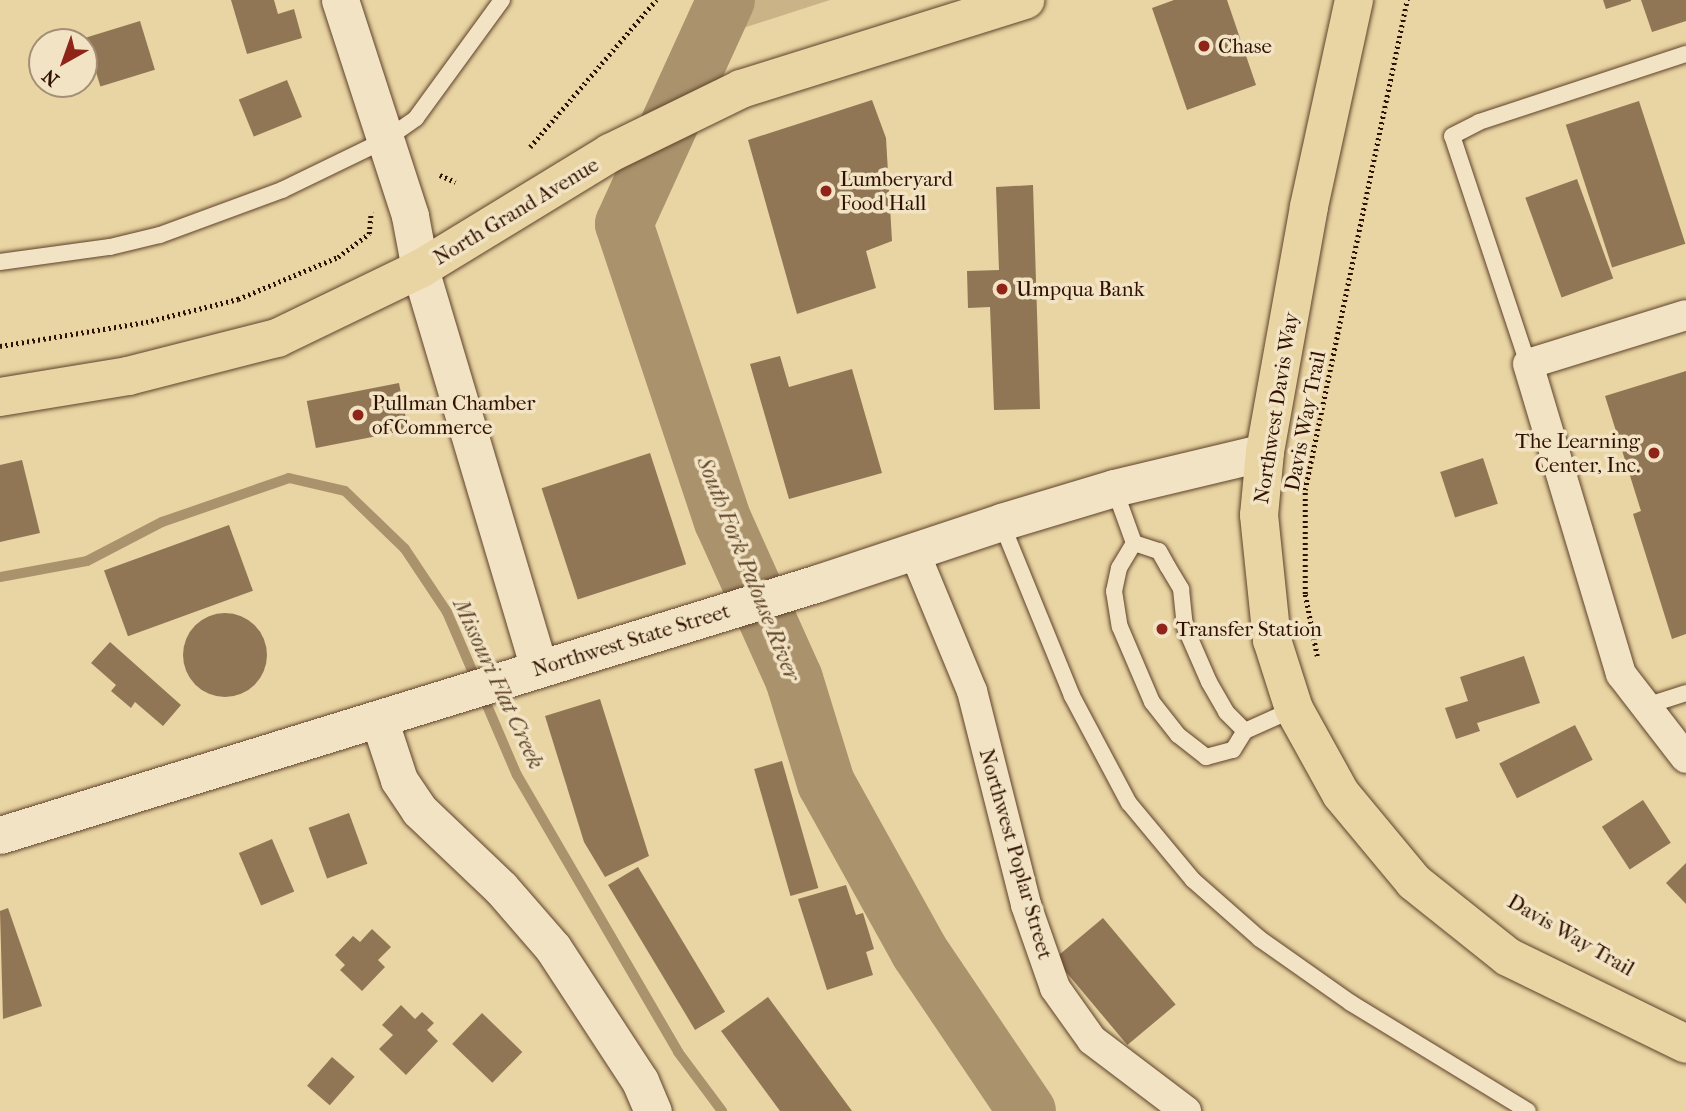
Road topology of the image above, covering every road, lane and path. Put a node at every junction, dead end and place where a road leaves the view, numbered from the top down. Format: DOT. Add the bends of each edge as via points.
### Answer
graph roads {
  1 [pos="340,0"];
  2 [pos="502,0"];
  3 [pos="656,0"];
  4 [pos="1025,0"];
  5 [pos="1354,0"];
  6 [pos="1407,0"];
  7 [pos="1686,54"];
  8 [pos="530,147"];
  9 [pos="370,148"];
  10 [pos="440,175"];
  11 [pos="456,183"];
  12 [pos="369,234"];
  13 [pos="0,262"];
  14 [pos="419,269"];
  15 [pos="1686,315"];
  16 [pos="0,345"];
  17 [pos="1528,364"];
  18 [pos="0,397"];
  19 [pos="1265,452"];
  20 [pos="1115,488"];
  21 [pos="1002,522"];
  22 [pos="1134,543"];
  23 [pos="914,551"];
  24 [pos="1318,660"];
  25 [pos="524,673"];
  26 [pos="1686,693"];
  27 [pos="1646,706"];
  28 [pos="1294,709"];
  29 [pos="379,719"];
  30 [pos="1245,731"];
  31 [pos="1686,758"];
  32 [pos="0,835"];
  33 [pos="1686,1044"];
  34 [pos="653,1111"];
  35 [pos="1186,1111"];
  36 [pos="1528,1111"];
  1 -- 9 [label="street"];
  2 -- 9 [label="lane" via="416,118"];
  3 -- 8 [label="path"];
  4 -- 14 [label="main road, North Grand Avenue" via="741,89 610,153"];
  5 -- 19 [label="main road, Northwest Davis Way" via="1309,207"];
  6 -- 24 [label="path, Davis Way Trail" via="1306,490 1306,594"];
  7 -- 17 [label="lane" via="1479,122 1452,136"];
  9 -- 13 [label="lane" via="282,190 160,235 110,247"];
  9 -- 14 [label="street" via="410,216"];
  10 -- 11 [label="path"];
  12 -- 16 [label="path" via="338,257 238,299 146,322"];
  14 -- 18 [label="main road, North Grand Avenue" via="277,338 128,376"];
  14 -- 25 [label="street"];
  15 -- 17 [label="street"];
  17 -- 27 [label="street" via="1621,674"];
  19 -- 20 [label="street, Northwest State Street"];
  19 -- 28 [label="main road, Northwest Davis Way" via="1259,515 1262,575 1272,640"];
  20 -- 21 [label="street, Northwest State Street"];
  20 -- 22 [label="lane"];
  21 -- 23 [label="street, Northwest State Street"];
  21 -- 36 [label="lane" via="1072,696 1129,803 1193,880 1260,939 1351,1003"];
  22 -- 30 [label="lane" via="1158,551 1181,589 1185,627 1209,682 1226,712"];
  22 -- 30 [label="lane" via="1119,568 1114,592 1120,627 1152,702 1178,735 1206,757 1233,750"];
  23 -- 25 [label="street, Northwest State Street"];
  23 -- 35 [label="street, Northwest Poplar Street" via="972,691 1026,905 1055,988 1092,1040"];
  25 -- 29 [label="street, Northwest State Street"];
  26 -- 27 [label="lane"];
  27 -- 31 [label="street"];
  28 -- 30 [label="lane"];
  28 -- 33 [label="main road, Northwest Davis Way" via="1358,816 1414,882 1458,920 1530,969"];
  29 -- 32 [label="street, Northwest State Street"];
  29 -- 34 [label="street" via="399,780 419,810 501,888 553,948 640,1081"];
}
